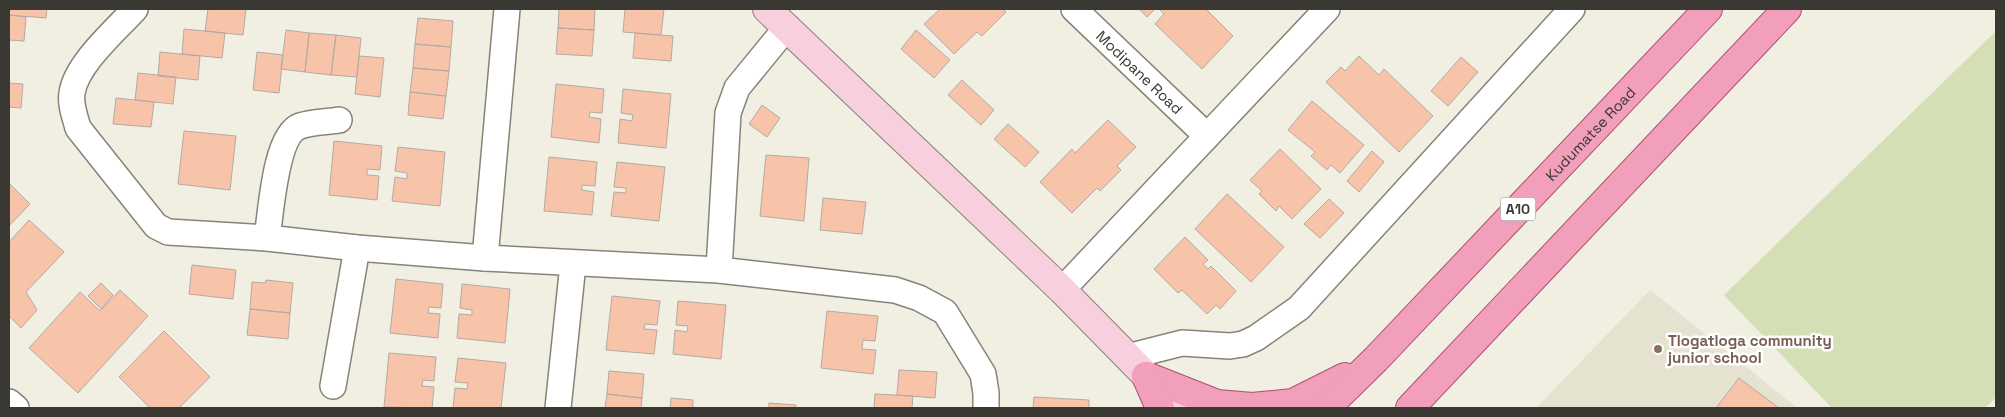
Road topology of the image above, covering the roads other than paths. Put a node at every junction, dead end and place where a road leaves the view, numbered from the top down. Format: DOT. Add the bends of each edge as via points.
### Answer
graph roads {
  1 [pos="135,9"];
  2 [pos="507,9"];
  3 [pos="767,9"];
  4 [pos="1074,9"];
  5 [pos="1327,9"];
  6 [pos="1572,9"];
  7 [pos="1708,9"];
  8 [pos="1787,9"];
  9 [pos="787,27"];
  10 [pos="339,120"];
  11 [pos="1206,136"];
  12 [pos="267,238"];
  13 [pos="357,248"];
  14 [pos="485,258"];
  15 [pos="573,264"];
  16 [pos="719,270"];
  17 [pos="1062,290"];
  18 [pos="1127,357"];
  19 [pos="1376,359"];
  20 [pos="1146,376"];
  21 [pos="333,386"];
  22 [pos="9,402"];
  23 [pos="16,408"];
  24 [pos="558,408"];
  25 [pos="986,408"];
  26 [pos="1160,408"];
  27 [pos="1178,408"];
  28 [pos="1326,408"];
  29 [pos="1410,408"];
  1 -- 12 [label="street" via="80,71 72,93 78,128 156,226 183,234"];
  2 -- 14 [label="street"];
  3 -- 9 [label="street"];
  4 -- 11 [label="street, Modipane Road"];
  5 -- 11 [label="street"];
  6 -- 18 [label="street" via="1299,308 1243,344 1182,343"];
  7 -- 19 [label="main road, Kudumatse Road / A10"];
  8 -- 29 [label="main road"];
  9 -- 16 [label="street" via="737,88 728,113"];
  9 -- 17 [label="street"];
  10 -- 12 [label="street" via="300,126 291,132 282,148"];
  11 -- 17 [label="street"];
  12 -- 13 [label="street"];
  13 -- 14 [label="street"];
  13 -- 21 [label="street"];
  14 -- 15 [label="street"];
  15 -- 16 [label="street"];
  15 -- 24 [label="street"];
  16 -- 25 [label="street" via="895,290 919,298 945,312 983,374"];
  17 -- 18 [label="street"];
  18 -- 20 [label="street"];
  19 -- 20 [label="main road" via="1293,403 1252,408 1216,404"];
  19 -- 28 [label="main road, Kudumatse Road / A10"];
  20 -- 26 [label="main road"];
  20 -- 27 [label="street"];
  22 -- 23 [label="street"];
}
